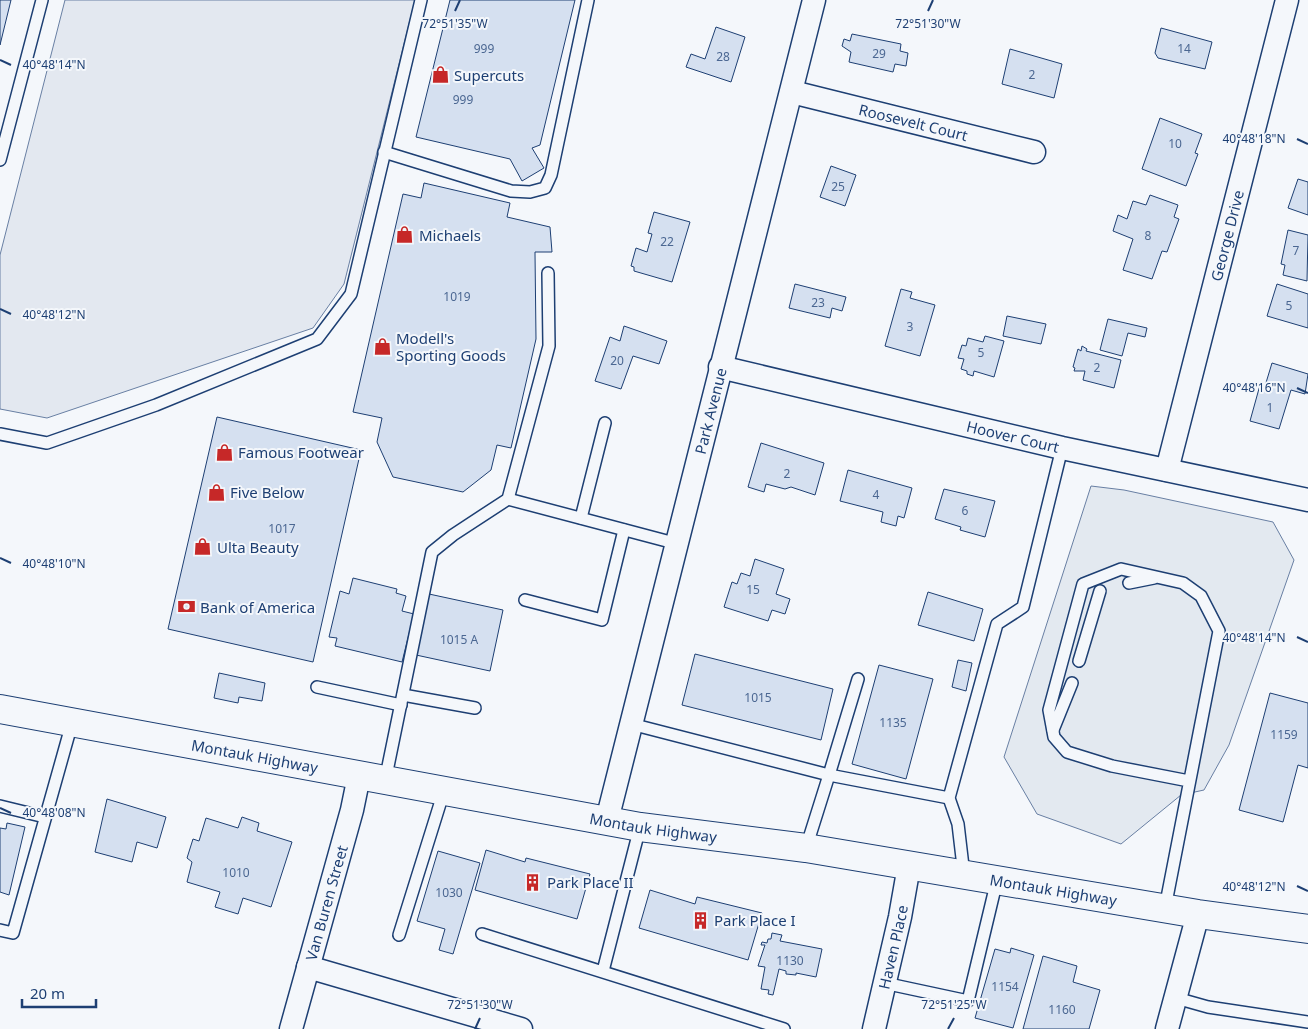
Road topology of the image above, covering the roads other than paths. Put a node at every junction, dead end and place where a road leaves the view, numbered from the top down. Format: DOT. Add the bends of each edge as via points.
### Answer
graph roads {
  1 [pos="42,0"];
  2 [pos="421,0"];
  3 [pos="588,0"];
  4 [pos="814,0"];
  5 [pos="1287,0"];
  6 [pos="792,92"];
  7 [pos="384,152"];
  8 [pos="1034,152"];
  9 [pos="0,160"];
  10 [pos="548,273"];
  11 [pos="720,367"];
  12 [pos="605,423"];
  13 [pos="0,434"];
  14 [pos="1062,448"];
  15 [pos="1167,470"];
  16 [pos="508,499"];
  17 [pos="1308,500"];
  18 [pos="582,518"];
  19 [pos="624,530"];
  20 [pos="678,544"];
  21 [pos="1158,578"];
  22 [pos="1129,583"];
  23 [pos="1100,591"];
  24 [pos="525,600"];
  25 [pos="1079,661"];
  26 [pos="858,679"];
  27 [pos="1072,683"];
  28 [pos="317,687"];
  29 [pos="402,700"];
  30 [pos="475,708"];
  31 [pos="0,709"];
  32 [pos="72,723"];
  33 [pos="631,724"];
  34 [pos="1053,730"];
  35 [pos="829,775"];
  36 [pos="372,778"];
  37 [pos="1190,780"];
  38 [pos="444,791"];
  39 [pos="949,798"];
  40 [pos="0,806"];
  41 [pos="45,817"];
  42 [pos="606,820"];
  43 [pos="640,827"];
  44 [pos="806,848"];
  45 [pos="909,866"];
  46 [pos="964,875"];
  47 [pos="997,880"];
  48 [pos="1166,908"];
  49 [pos="1198,914"];
  50 [pos="1308,929"];
  51 [pos="0,930"];
  52 [pos="482,934"];
  53 [pos="399,935"];
  54 [pos="308,968"];
  55 [pos="603,971"];
  56 [pos="884,983"];
  57 [pos="1176,998"];
  58 [pos="1308,1022"];
  59 [pos="290,1029"];
  60 [pos="521,1029"];
  61 [pos="784,1029"];
  62 [pos="874,1029"];
  63 [pos="1167,1029"];
  1 -- 9 [label="lane"];
  2 -- 7 [label="lane"];
  3 -- 7 [label="lane" via="545,188 530,192 511,191"];
  4 -- 6 [label="street, Park Avenue"];
  5 -- 15 [label="street, George Drive"];
  6 -- 8 [label="street, Roosevelt Court"];
  6 -- 11 [label="street, Park Avenue"];
  7 -- 13 [label="lane" via="351,294 318,339 156,405 47,443"];
  10 -- 16 [label="lane" via="549,346"];
  11 -- 14 [label="street, Hoover Court"];
  11 -- 20 [label="street, Park Avenue"];
  12 -- 18 [label="lane"];
  14 -- 15 [label="street, Hoover Court"];
  14 -- 39 [label="lane" via="1024,608 997,624"];
  15 -- 17 [label="street, Hoover Court"];
  16 -- 18 [label="lane"];
  16 -- 29 [label="lane" via="452,535 432,552"];
  18 -- 19 [label="lane"];
  19 -- 20 [label="lane"];
  19 -- 24 [label="lane" via="602,620"];
  20 -- 33 [label="street, Park Avenue"];
  21 -- 22 [label="lane"];
  21 -- 34 [label="lane" via="1121,569 1082,584 1049,710"];
  21 -- 37 [label="lane" via="1183,584 1201,596 1219,631"];
  23 -- 25 [label="lane"];
  26 -- 35 [label="lane"];
  27 -- 34 [label="lane"];
  28 -- 29 [label="lane"];
  29 -- 30 [label="lane"];
  29 -- 36 [label="lane"];
  31 -- 32 [label="main road, Montauk Highway"];
  32 -- 36 [label="main road, Montauk Highway"];
  32 -- 41 [label="lane"];
  33 -- 35 [label="lane"];
  33 -- 42 [label="street, Park Avenue"];
  34 -- 37 [label="lane" via="1054,737 1067,752 1112,766"];
  35 -- 39 [label="lane"];
  35 -- 44 [label="lane"];
  36 -- 38 [label="main road, Montauk Highway"];
  36 -- 54 [label="street, Van Buren Street" via="352,810"];
  37 -- 48 [label="lane"];
  38 -- 42 [label="main road, Montauk Highway"];
  38 -- 53 [label="lane"];
  39 -- 46 [label="lane" via="958,824"];
  40 -- 41 [label="lane"];
  41 -- 51 [label="lane" via="13,933"];
  42 -- 43 [label="main road, Montauk Highway"];
  43 -- 44 [label="main road, Montauk Highway"];
  43 -- 55 [label="lane"];
  44 -- 45 [label="main road, Montauk Highway"];
  45 -- 46 [label="main road, Montauk Highway"];
  45 -- 56 [label="street, Haven Place"];
  46 -- 47 [label="main road, Montauk Highway"];
  47 -- 48 [label="main road, Montauk Highway"];
  47 -- 56 [label="lane" via="968,1001"];
  48 -- 49 [label="main road, Montauk Highway"];
  49 -- 50 [label="main road, Montauk Highway"];
  49 -- 57 [label="street"];
  52 -- 55 [label="lane"];
  54 -- 59 [label="street, Van Buren Street"];
  54 -- 60 [label="street"];
  55 -- 61 [label="lane"];
  56 -- 62 [label="street, Haven Place"];
  57 -- 58 [label="lane" via="1208,1007"];
  57 -- 63 [label="street"];
}
